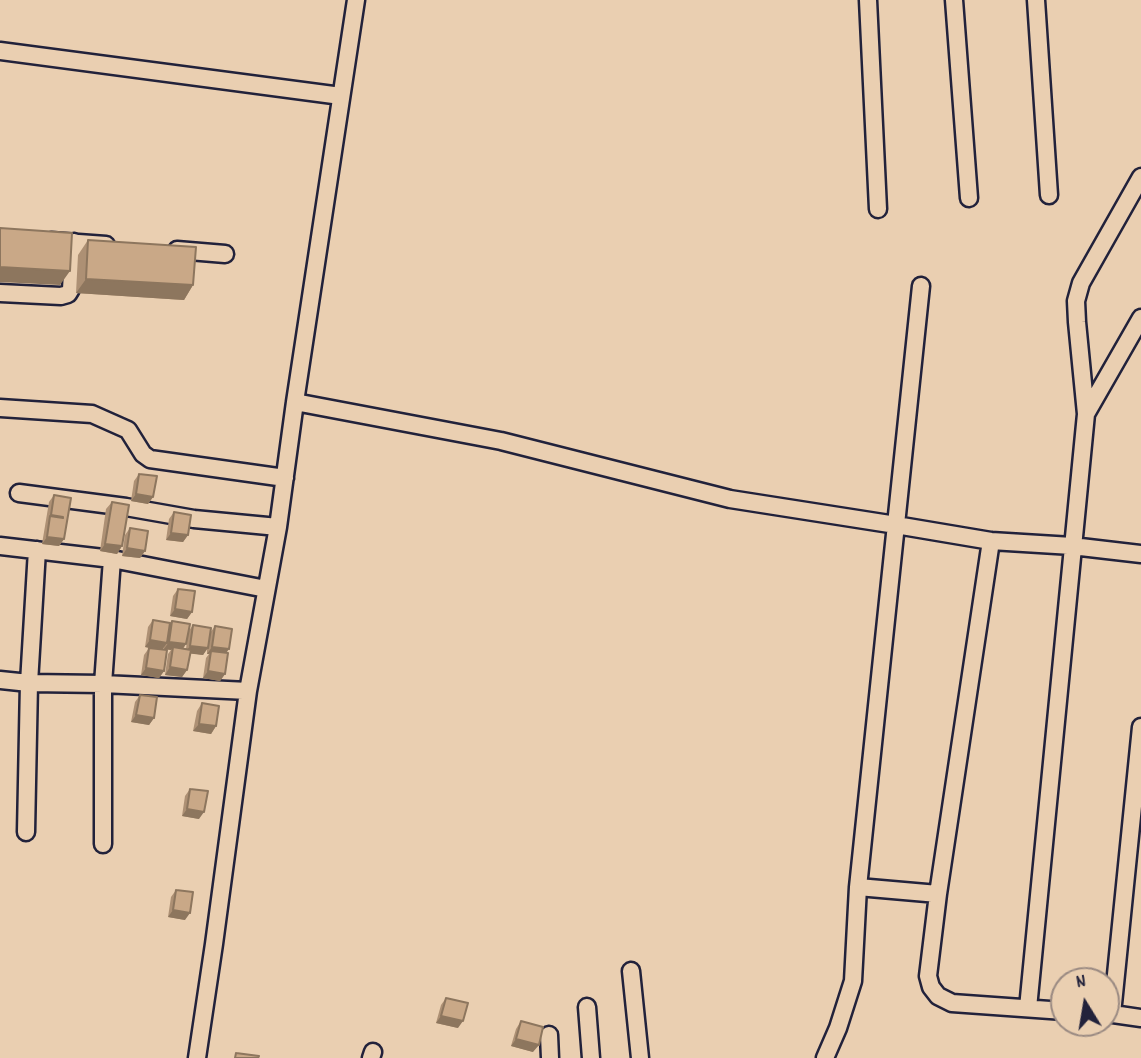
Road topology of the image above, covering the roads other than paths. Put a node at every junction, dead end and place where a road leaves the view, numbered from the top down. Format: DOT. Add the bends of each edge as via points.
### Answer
graph roads {
  1 [pos="356,0"];
  2 [pos="868,0"];
  3 [pos="954,0"];
  4 [pos="1036,0"];
  5 [pos="0,51"];
  6 [pos="341,96"];
  7 [pos="1141,177"];
  8 [pos="1049,195"];
  9 [pos="969,198"];
  10 [pos="878,209"];
  11 [pos="37,240"];
  12 [pos="74,243"];
  13 [pos="115,246"];
  14 [pos="156,249"];
  15 [pos="225,254"];
  16 [pos="921,286"];
  17 [pos="0,293"];
  18 [pos="1141,318"];
  19 [pos="295,402"];
  20 [pos="0,408"];
  21 [pos="1086,414"];
  22 [pos="285,478"];
  23 [pos="19,493"];
  24 [pos="897,524"];
  25 [pos="278,527"];
  26 [pos="991,541"];
  27 [pos="0,546"];
  28 [pos="1072,547"];
  29 [pos="37,550"];
  30 [pos="1141,554"];
  31 [pos="112,559"];
  32 [pos="266,589"];
  33 [pos="0,680"];
  34 [pos="29,683"];
  35 [pos="103,684"];
  36 [pos="248,691"];
  37 [pos="1141,727"];
  38 [pos="26,832"];
  39 [pos="103,844"];
  40 [pos="858,887"];
  41 [pos="938,894"];
  42 [pos="1114,967"];
  43 [pos="631,971"];
  44 [pos="587,1007"];
  45 [pos="1028,1008"];
  46 [pos="1050,1010"];
  47 [pos="1120,1015"];
  48 [pos="1141,1018"];
  49 [pos="549,1035"];
  50 [pos="197,1058"];
  51 [pos="550,1058"];
  52 [pos="591,1058"];
  53 [pos="639,1058"];
  54 [pos="825,1058"];
  1 -- 6 [label="street"];
  2 -- 10 [label="street"];
  3 -- 9 [label="street"];
  4 -- 8 [label="street"];
  5 -- 6 [label="street"];
  6 -- 19 [label="street"];
  7 -- 21 [label="street" via="1081,283 1076,301"];
  11 -- 12 [label="street"];
  12 -- 13 [label="street"];
  12 -- 17 [label="street" via="68,294"];
  14 -- 15 [label="street"];
  16 -- 24 [label="street"];
  18 -- 21 [label="street"];
  19 -- 22 [label="street"];
  19 -- 24 [label="street" via="501,441 730,499"];
  20 -- 22 [label="street" via="92,414 128,430 150,459"];
  21 -- 28 [label="street"];
  22 -- 25 [label="street"];
  23 -- 25 [label="street"];
  24 -- 26 [label="street"];
  24 -- 40 [label="street"];
  25 -- 32 [label="street"];
  26 -- 28 [label="street"];
  26 -- 41 [label="street"];
  27 -- 29 [label="street"];
  28 -- 30 [label="street"];
  28 -- 45 [label="street"];
  29 -- 31 [label="street"];
  29 -- 34 [label="street"];
  31 -- 32 [label="street"];
  31 -- 35 [label="street"];
  32 -- 36 [label="street"];
  33 -- 34 [label="street"];
  34 -- 35 [label="street"];
  34 -- 38 [label="street"];
  35 -- 36 [label="street"];
  35 -- 39 [label="street"];
  36 -- 50 [label="street"];
  37 -- 42 [label="street"];
  40 -- 41 [label="street"];
  40 -- 54 [label="street" via="853,981"];
  41 -- 45 [label="street" via="928,976 937,996 952,1003"];
  43 -- 53 [label="street"];
  44 -- 52 [label="street"];
  45 -- 46 [label="street"];
  47 -- 48 [label="street"];
  49 -- 51 [label="street"];
}
